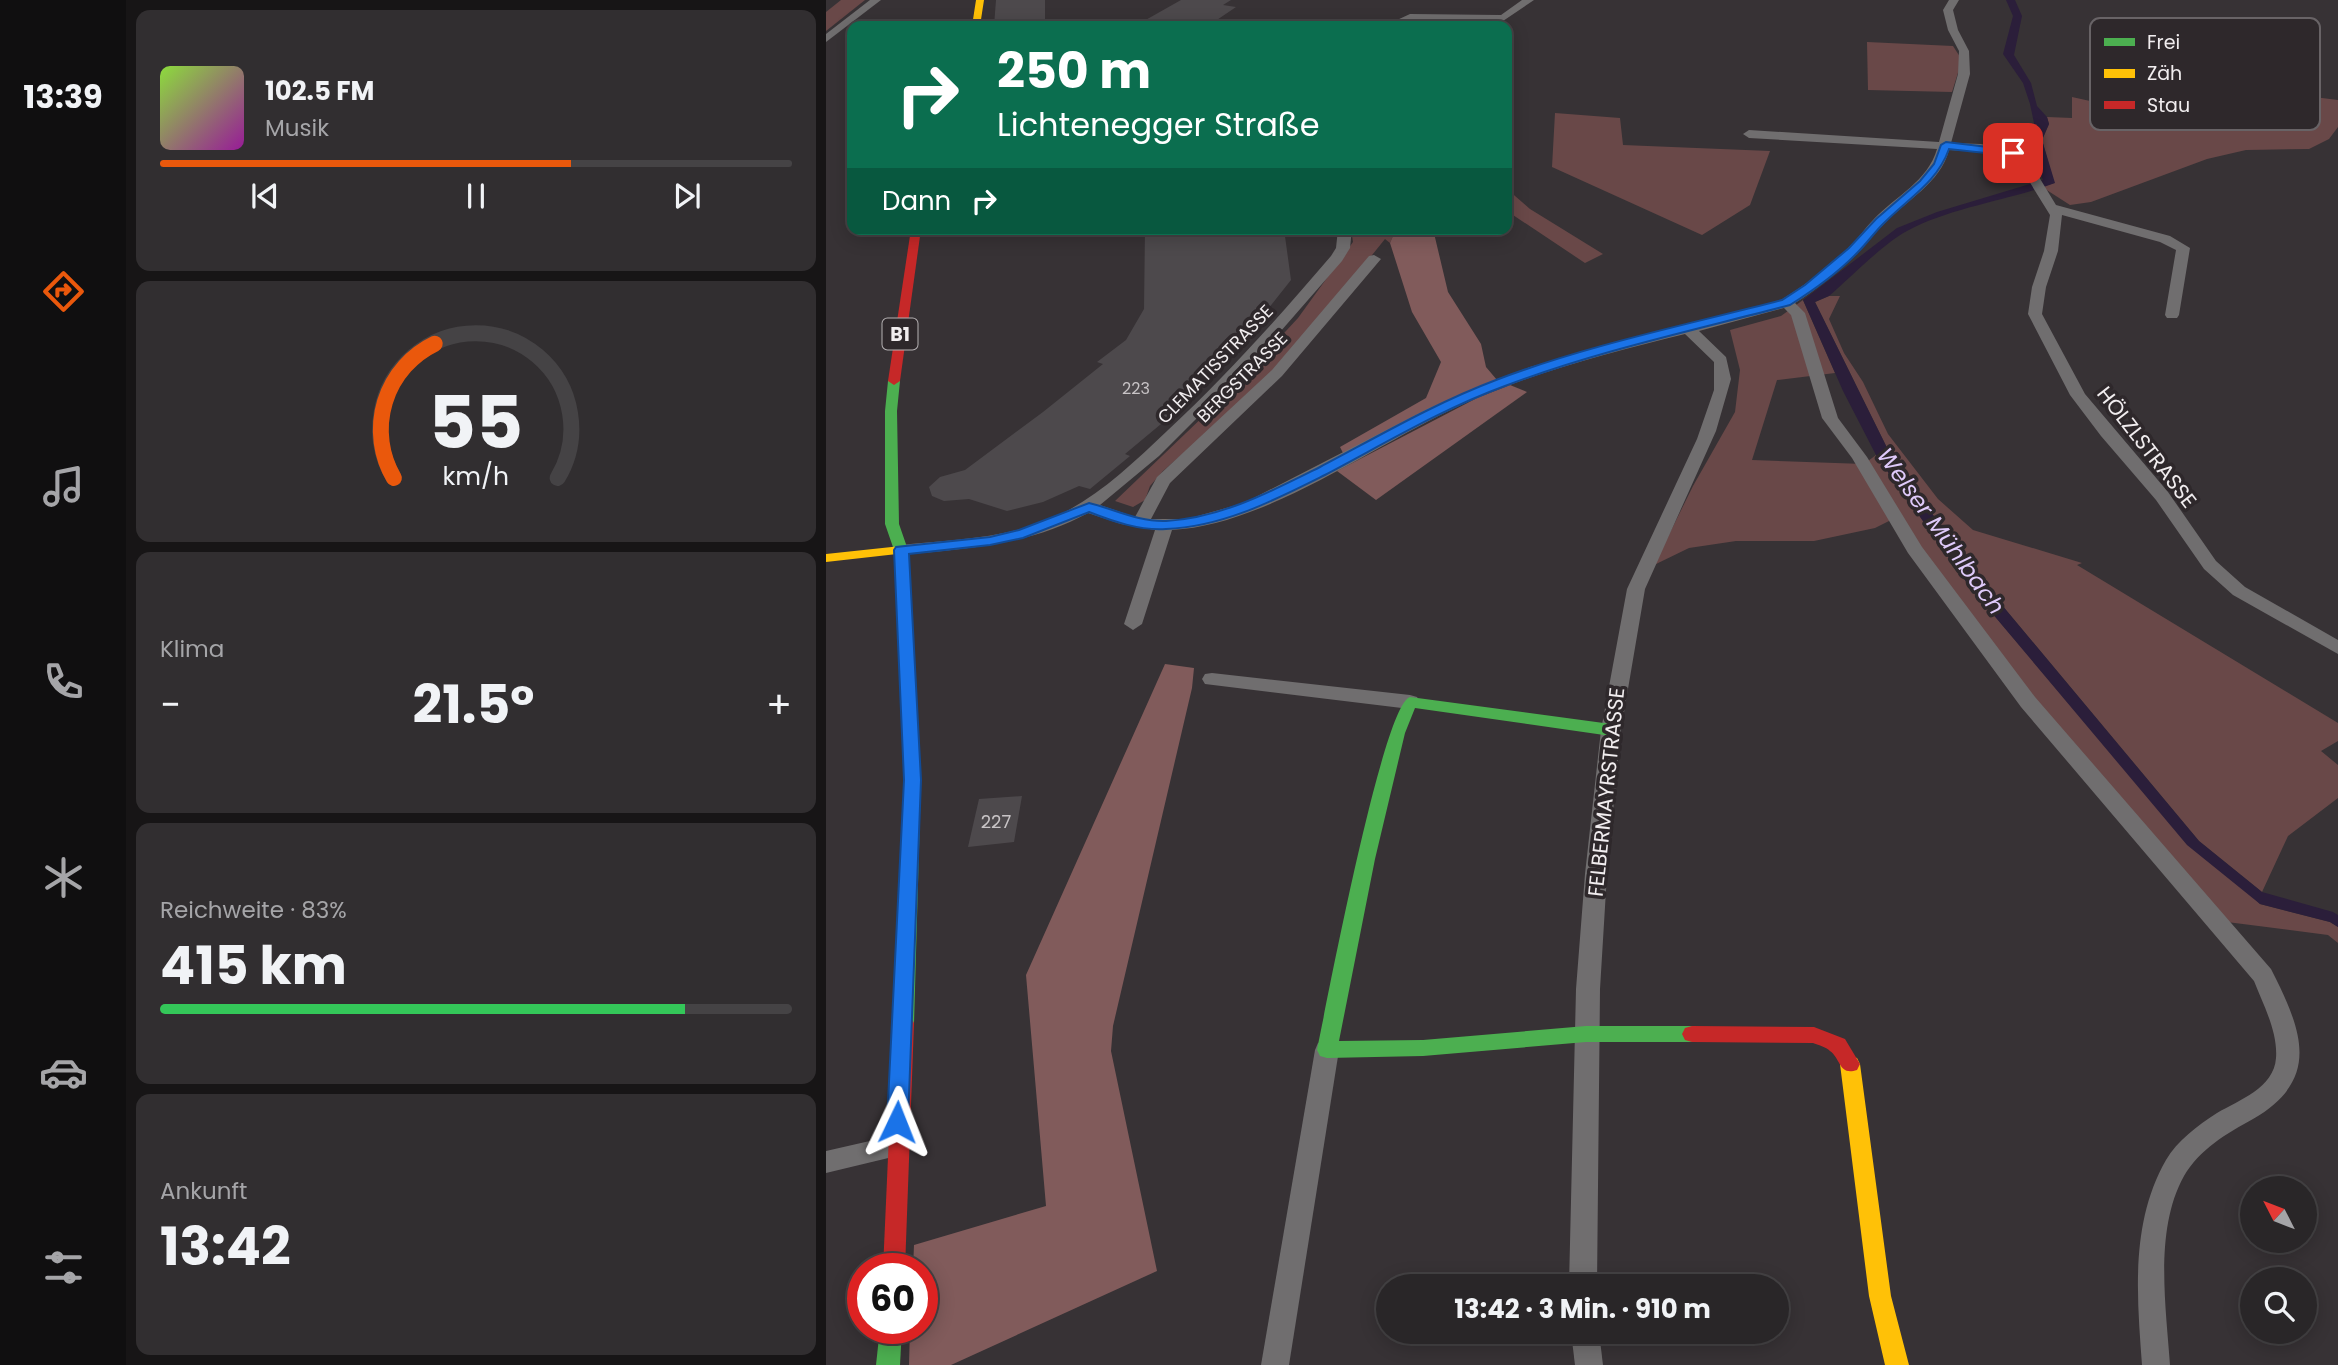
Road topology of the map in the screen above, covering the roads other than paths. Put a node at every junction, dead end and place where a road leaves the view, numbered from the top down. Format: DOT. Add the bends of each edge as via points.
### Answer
graph roads {
  1 [pos="876,0"];
  2 [pos="967,0"];
  3 [pos="980,0"];
  4 [pos="1529,0"];
  5 [pos="1954,0"];
  6 [pos="850,21"];
  7 [pos="965,21"];
  8 [pos="977,21"];
  9 [pos="1401,21"];
  10 [pos="847,23"];
  11 [pos="826,40"];
  12 [pos="1749,134"];
  13 [pos="1946,145"];
  14 [pos="2053,208"];
  15 [pos="915,235"];
  16 [pos="1344,235"];
  17 [pos="932,237"];
  18 [pos="1374,259"];
  19 [pos="1786,303"];
  20 [pos="2172,315"];
  21 [pos="1689,330"];
  22 [pos="909,396"];
  23 [pos="1089,507"];
  24 [pos="1140,523"];
  25 [pos="1165,525"];
  26 [pos="908,529"];
  27 [pos="901,550"];
  28 [pos="826,558"];
  29 [pos="1133,624"];
  30 [pos="2338,648"];
  31 [pos="1212,679"];
  32 [pos="1410,702"];
  33 [pos="1611,730"];
  34 [pos="1586,1034"];
  35 [pos="1327,1050"];
  36 [pos="896,1146"];
  37 [pos="826,1162"];
  38 [pos="894,1253"];
  39 [pos="1583,1274"];
  40 [pos="890,1344"];
  41 [pos="1586,1344"];
  42 [pos="888,1365"];
  43 [pos="1275,1365"];
  44 [pos="1589,1365"];
  45 [pos="1896,1365"];
  46 [pos="2157,1365"];
  1 -- 6 [label="street"];
  2 -- 7 [label="main road"];
  3 -- 8 [label="main road"];
  4 -- 9 [label="street" via="1503,18 1410,17"];
  5 -- 13 [label="street" via="1948,10 1964,51 1964,74"];
  10 -- 11 [label="street"];
  12 -- 13 [label="street"];
  13 -- 14 [label="street" via="2018,155"];
  13 -- 19 [label="street" via="1939,165 1923,183 1853,251"];
  14 -- 20 [label="street" via="2183,248"];
  14 -- 30 [label="street, HÖLZLSTRASSE" via="2057,223 2035,314 2078,395 2162,496 2217,572 2239,591"];
  15 -- 27 [label="main road, B1" via="891,411 892,524"];
  16 -- 23 [label="street, CLEMATISSTRASSE" via="1337,258 1266,343 1127,477"];
  17 -- 22 [label="main road, B1"];
  18 -- 24 [label="street, BERGSTRASSE" via="1277,373 1163,481"];
  19 -- 21 [label="street"];
  19 -- 46 [label="street" via="1798,313 1830,418 1859,457 1913,549 2028,702 2263,976 2302,1037 2306,1052 2297,1083 2269,1105 2201,1140 2177,1164 2168,1181 2155,1237"];
  21 -- 25 [label="street" via="1499,383 1277,494 1225,515"];
  21 -- 33 [label="street, FELBERMAYRSTRASSE" via="1721,362 1723,379 1709,430 1636,589"];
  23 -- 24 [label="street"];
  23 -- 27 [label="street, CLEMATISSTRASSE" via="1023,534"];
  24 -- 25 [label="street"];
  25 -- 29 [label="street"];
  26 -- 27 [label="main road, B1"];
  27 -- 28 [label="main road"];
  27 -- 36 [label="main road, B1" via="913,780"];
  31 -- 32 [label="street"];
  32 -- 33 [label="main road"];
  32 -- 35 [label="main road" via="1397,733 1366,859"];
  33 -- 34 [label="street, FELBERMAYRSTRASSE"];
  34 -- 35 [label="main road" via="1423,1048"];
  34 -- 39 [label="street, FELBERMAYRSTRASSE"];
  34 -- 45 [label="main road" via="1807,1034 1836,1042 1845,1051 1850,1061 1880,1296"];
  35 -- 43 [label="street"];
  36 -- 37 [label="street"];
  36 -- 38 [label="main road, B1"];
  40 -- 42 [label="main road"];
  41 -- 44 [label="street"];
}
